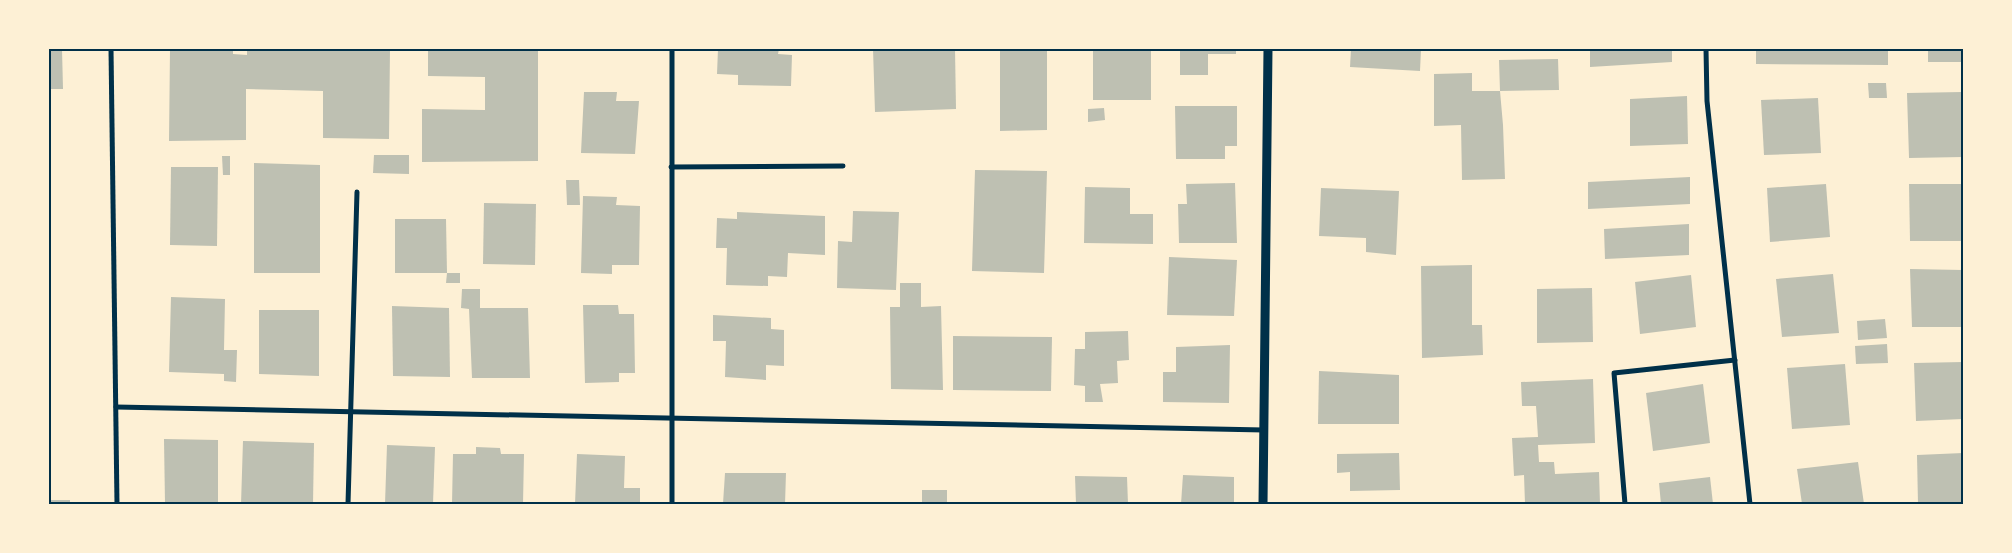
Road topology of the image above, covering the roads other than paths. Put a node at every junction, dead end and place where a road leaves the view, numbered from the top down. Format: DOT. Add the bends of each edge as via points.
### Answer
graph roads {
  1 [pos="111,49"];
  2 [pos="672,49"];
  3 [pos="1268,49"];
  4 [pos="1706,49"];
  5 [pos="843,166"];
  6 [pos="671,167"];
  7 [pos="357,192"];
  8 [pos="1735,360"];
  9 [pos="116,407"];
  10 [pos="351,412"];
  11 [pos="672,418"];
  12 [pos="1264,430"];
  13 [pos="117,504"];
  14 [pos="348,504"];
  15 [pos="672,504"];
  16 [pos="1263,504"];
  17 [pos="1625,504"];
  18 [pos="1750,504"];
  1 -- 9 [label="street"];
  2 -- 6 [label="street"];
  3 -- 12 [label="street"];
  4 -- 8 [label="street" via="1707,101"];
  5 -- 6 [label="street"];
  6 -- 11 [label="street"];
  7 -- 10 [label="street"];
  8 -- 17 [label="street" via="1614,373"];
  8 -- 18 [label="street"];
  9 -- 10 [label="street"];
  9 -- 13 [label="street"];
  10 -- 11 [label="street"];
  10 -- 14 [label="street"];
  11 -- 12 [label="street"];
  11 -- 15 [label="street"];
  12 -- 16 [label="street"];
}
